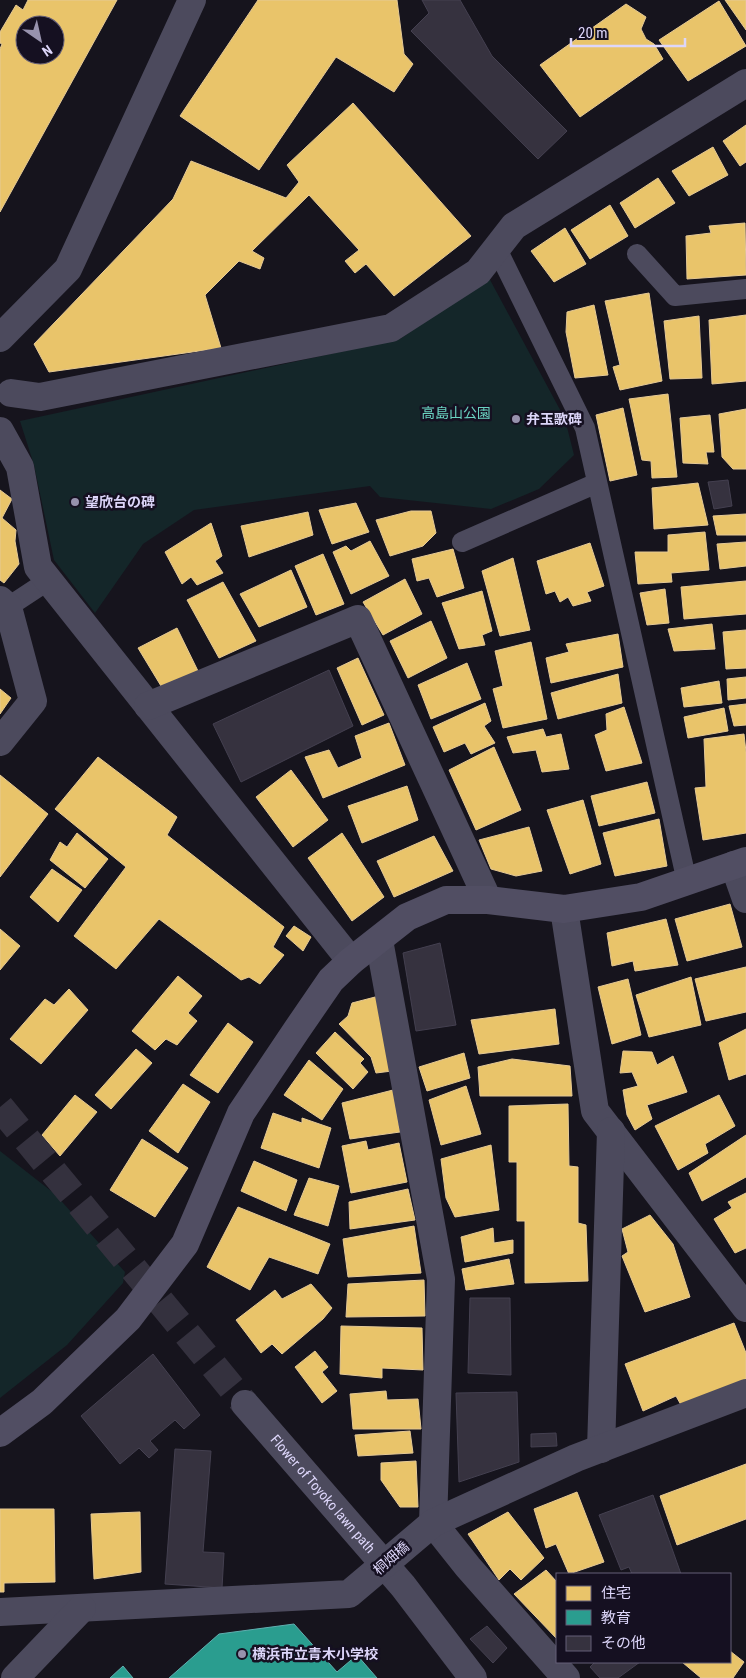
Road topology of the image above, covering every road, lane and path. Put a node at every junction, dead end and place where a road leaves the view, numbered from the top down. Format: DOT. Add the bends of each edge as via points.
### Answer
graph roads {
  1 [pos="192,0"];
  2 [pos="746,83"];
  3 [pos="496,249"];
  4 [pos="637,254"];
  5 [pos="746,289"];
  6 [pos="0,338"];
  7 [pos="4,393"];
  8 [pos="0,430"];
  9 [pos="597,483"];
  10 [pos="462,542"];
  11 [pos="41,584"];
  12 [pos="7,603"];
  13 [pos="148,706"];
  14 [pos="0,742"];
  15 [pos="740,863"];
  16 [pos="687,882"];
  17 [pos="746,899"];
  18 [pos="488,900"];
  19 [pos="564,909"];
  20 [pos="378,940"];
  21 [pos="351,962"];
  22 [pos="611,1131"];
  23 [pos="746,1308"];
  24 [pos="746,1393"];
  25 [pos="245,1404"];
  26 [pos="0,1433"];
  27 [pos="601,1449"];
  28 [pos="433,1523"];
  29 [pos="82,1608"];
  30 [pos="0,1612"];
  31 [pos="15,1678"];
  32 [pos="473,1678"];
  33 [pos="566,1678"];
  1 -- 6 [label="street" via="68,269"];
  2 -- 3 [label="street" via="514,226"];
  3 -- 7 [label="street" via="478,272 391,328 40,397"];
  3 -- 9 [label="lane" via="585,428"];
  4 -- 5 [label="lane" via="675,296"];
  8 -- 11 [label="street" via="20,467"];
  9 -- 10 [label="lane"];
  9 -- 16 [label="lane"];
  11 -- 12 [label="lane"];
  11 -- 13 [label="street"];
  12 -- 14 [label="street" via="33,701"];
  13 -- 18 [label="street" via="358,619"];
  13 -- 21 [label="street"];
  15 -- 16 [label="street"];
  15 -- 17 [label="street"];
  16 -- 19 [label="street" via="641,897"];
  18 -- 19 [label="street"];
  18 -- 20 [label="street" via="446,900 407,917"];
  19 -- 22 [label="street" via="595,1111"];
  20 -- 21 [label="street"];
  20 -- 28 [label="street" via="440,1279"];
  21 -- 26 [label="street" via="331,980 241,1113 180,1251 128,1319 42,1402"];
  22 -- 23 [label="street"];
  22 -- 27 [label="street"];
  24 -- 27 [label="street, 桐畑橋"];
  25 -- 32 [label="street, Flower of Toyoko lawn path" via="403,1586"];
  27 -- 28 [label="street, 桐畑橋"];
  28 -- 29 [label="street, 桐畑橋" via="349,1594"];
  28 -- 33 [label="street"];
  29 -- 30 [label="street"];
  29 -- 31 [label="street"];
}
